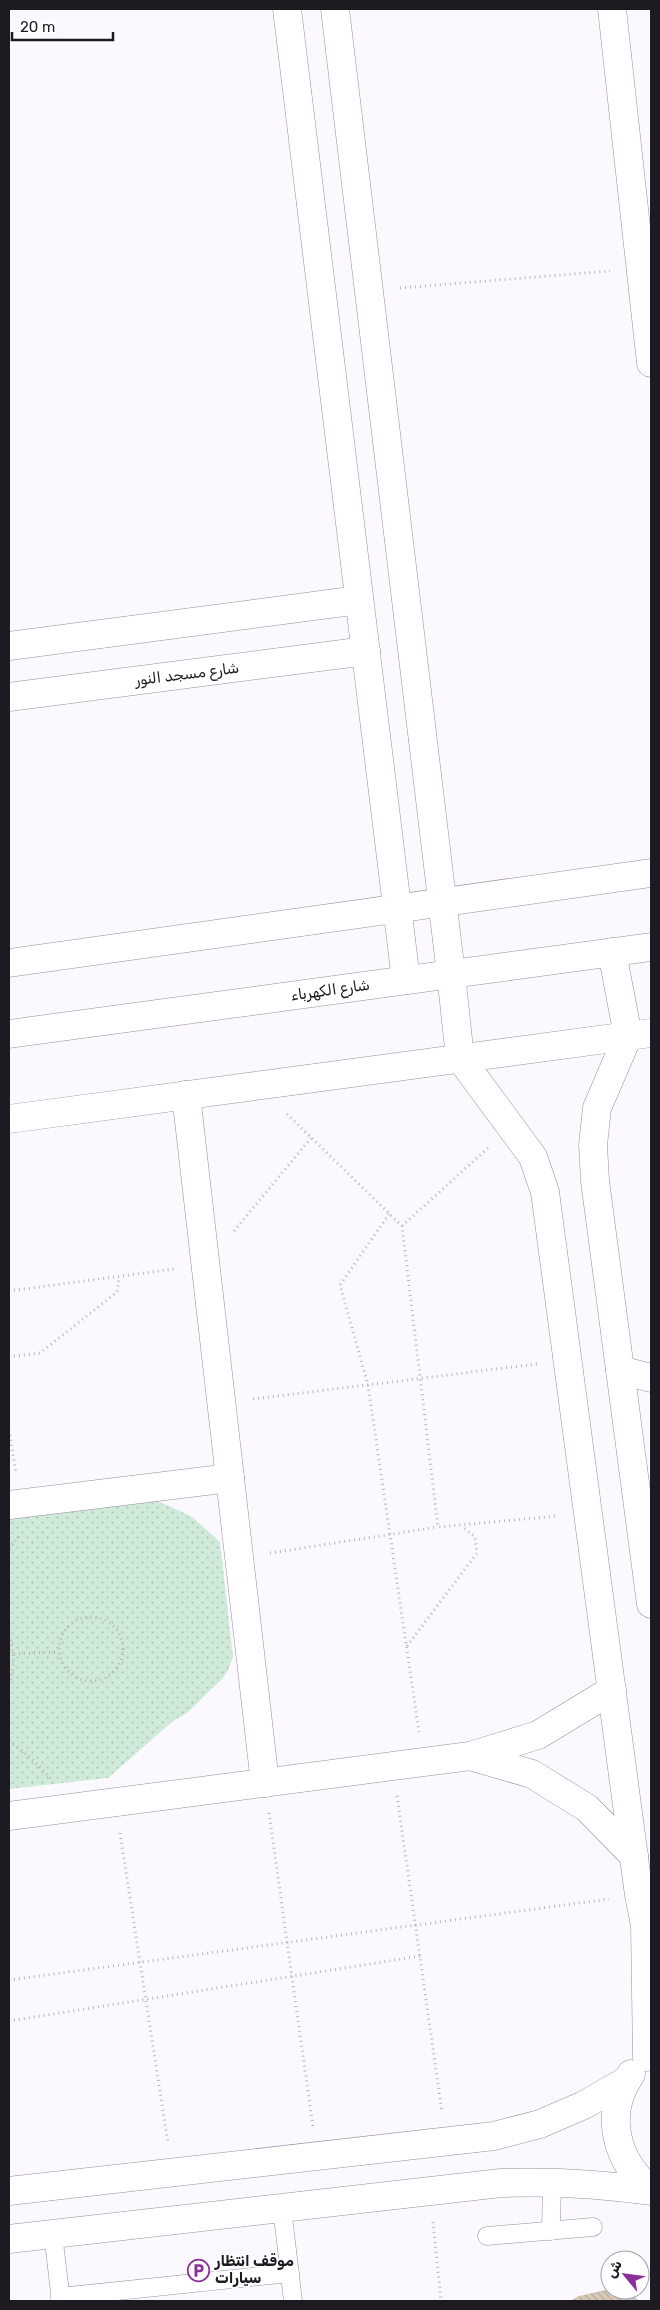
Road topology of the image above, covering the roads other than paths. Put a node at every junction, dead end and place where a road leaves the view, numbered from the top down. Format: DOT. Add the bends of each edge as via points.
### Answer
graph roads {
  1 [pos="287,9"];
  2 [pos="335,9"];
  3 [pos="612,9"];
  4 [pos="651,363"];
  5 [pos="359,600"];
  6 [pos="9,646"];
  7 [pos="366,650"];
  8 [pos="9,697"];
  9 [pos="651,873"];
  10 [pos="443,902"];
  11 [pos="397,908"];
  12 [pos="651,947"];
  13 [pos="612,952"];
  14 [pos="9,963"];
  15 [pos="452,974"];
  16 [pos="406,980"];
  17 [pos="9,1034"];
  18 [pos="640,1034"];
  19 [pos="460,1058"];
  20 [pos="186,1095"];
  21 [pos="9,1118"];
  22 [pos="620,1370"];
  23 [pos="651,1378"];
  24 [pos="230,1478"];
  25 [pos="643,1480"];
  26 [pos="14,1505"];
  27 [pos="651,1604"];
  28 [pos="612,1690"];
  29 [pos="470,1756"];
  30 [pos="265,1783"];
  31 [pos="9,1816"];
  32 [pos="634,1856"];
  33 [pos="649,2055"];
  34 [pos="626,2081"];
  35 [pos="552,2181"];
  36 [pos="9,2191"];
  37 [pos="651,2191"];
  38 [pos="282,2208"];
  39 [pos="593,2227"];
  40 [pos="551,2231"];
  41 [pos="53,2234"];
  42 [pos="487,2236"];
  43 [pos="9,2239"];
  44 [pos="290,2272"];
  45 [pos="60,2299"];
  46 [pos="293,2301"];
  1 -- 5 [label="street"];
  2 -- 10 [label="street"];
  3 -- 4 [label="street"];
  5 -- 6 [label="street"];
  5 -- 7 [label="street"];
  7 -- 8 [label="street, شارع مسجد النور"];
  7 -- 11 [label="street"];
  9 -- 10 [label="street"];
  10 -- 11 [label="street"];
  10 -- 15 [label="street"];
  11 -- 14 [label="street"];
  11 -- 16 [label="street"];
  12 -- 13 [label="street, شارع الكهرباء"];
  13 -- 15 [label="street, شارع الكهرباء"];
  13 -- 18 [label="street"];
  15 -- 16 [label="street, شارع الكهرباء"];
  15 -- 19 [label="street"];
  16 -- 17 [label="street, شارع الكهرباء"];
  18 -- 19 [label="street"];
  18 -- 22 [label="street" via="597,1108 593,1145"];
  19 -- 20 [label="street"];
  19 -- 28 [label="street" via="533,1157 545,1192"];
  20 -- 21 [label="street"];
  20 -- 24 [label="street"];
  22 -- 23 [label="street"];
  22 -- 25 [label="street"];
  24 -- 26 [label="street"];
  24 -- 30 [label="street"];
  25 -- 27 [label="street"];
  28 -- 29 [label="street" via="538,1735"];
  28 -- 32 [label="street"];
  29 -- 30 [label="street"];
  29 -- 32 [label="street" via="532,1774 587,1808"];
  30 -- 31 [label="street"];
  32 -- 33 [label="street" via="645,1925"];
  33 -- 34 [label="street"];
  34 -- 36 [label="street" via="584,2105 540,2124 494,2136"];
  34 -- 37 [label="street" via="615,2114 620,2150 638,2180"];
  35 -- 37 [label="street"];
  35 -- 38 [label="street" via="501,2183"];
  35 -- 40 [label="lane"];
  38 -- 41 [label="street"];
  38 -- 44 [label="lane"];
  39 -- 40 [label="lane"];
  40 -- 42 [label="lane"];
  41 -- 43 [label="street"];
  41 -- 45 [label="lane"];
  44 -- 45 [label="lane"];
  44 -- 46 [label="lane"];
}
